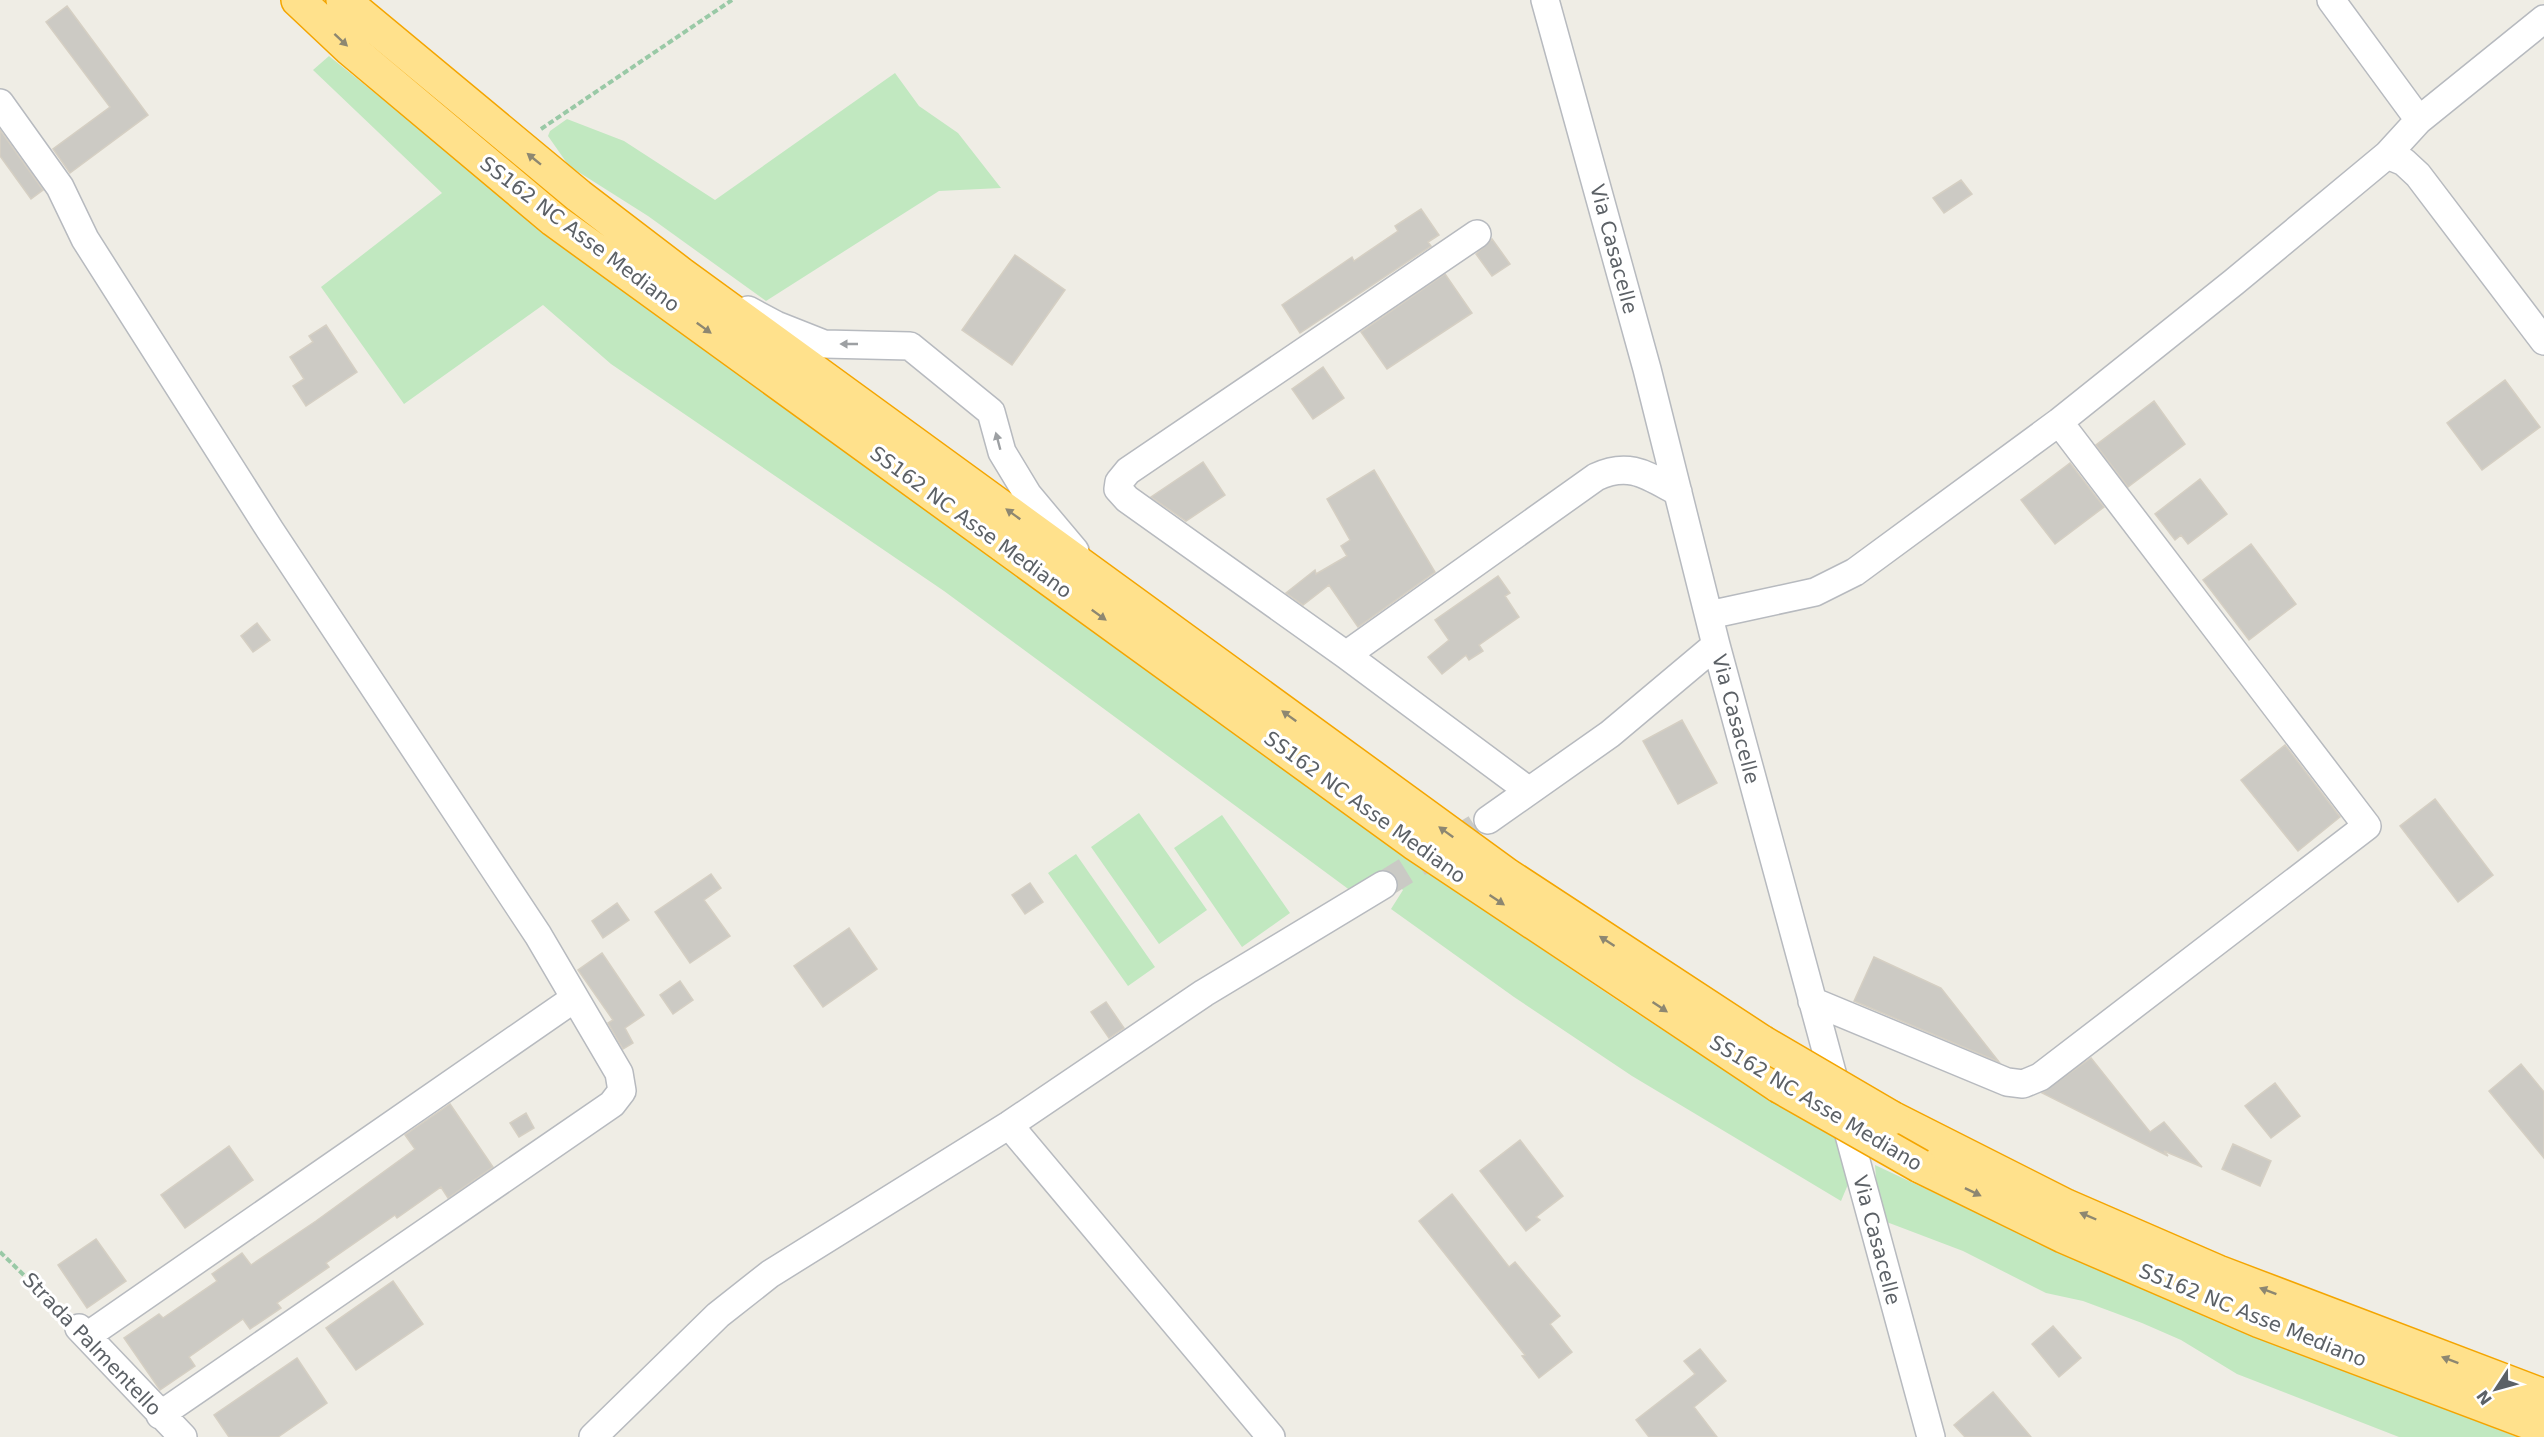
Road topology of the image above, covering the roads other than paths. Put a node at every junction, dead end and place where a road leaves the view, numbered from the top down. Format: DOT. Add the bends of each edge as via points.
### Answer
graph roads {
  1 [pos="298,0"];
  2 [pos="344,0"];
  3 [pos="1545,0"];
  4 [pos="2331,0"];
  5 [pos="2544,19"];
  6 [pos="0,103"];
  7 [pos="2419,120"];
  8 [pos="2387,155"];
  9 [pos="1477,234"];
  10 [pos="681,273"];
  11 [pos="2544,341"];
  12 [pos="2059,422"];
  13 [pos="1678,492"];
  14 [pos="1094,572"];
  15 [pos="1709,615"];
  16 [pos="1716,645"];
  17 [pos="1346,655"];
  18 [pos="1529,791"];
  19 [pos="1488,820"];
  20 [pos="1383,885"];
  21 [pos="575,998"];
  22 [pos="1812,1001"];
  23 [pos="1009,1125"];
  24 [pos="2544,1396"];
  25 [pos="160,1415"];
  26 [pos="2544,1428"];
  27 [pos="183,1437"];
  28 [pos="593,1437"];
  29 [pos="1271,1437"];
  30 [pos="1931,1437"];
  1 -- 26 [label="highway, SS162 NC Asse Mediano, one-way, bridge" via="349,48 554,220 1414,843 1779,1086 1920,1166 2063,1236 2260,1321"];
  10 -- 2 [label="highway, SS162 NC Asse Mediano, one-way" via="579,196"];
  3 -- 13 [label="street, Via Casacelle"];
  4 -- 7 [label="street"];
  5 -- 7 [label="street"];
  6 -- 21 [label="street" via="60,187 85,239 263,520 510,892"];
  7 -- 8 [label="street"];
  8 -- 11 [label="street" via="2404,162 2429,187"];
  8 -- 12 [label="street"];
  9 -- 17 [label="street" via="1128,471 1119,482 1118,489 1127,499"];
  14 -- 10 [label="highway, SS162 NC Asse Mediano, one-way"];
  14 -- 10 [label="street, one-way" via="1028,495 1002,452 991,412 910,346 824,344 776,325"];
  12 -- 15 [label="street" via="1855,572 1815,592"];
  12 -- 22 [label="street" via="2367,826 2040,1077 2023,1084 2007,1082"];
  13 -- 15 [label="street, Via Casacelle"];
  13 -- 17 [label="street" via="1628,468 1596,477"];
  24 -- 14 [label="highway, SS162 NC Asse Mediano, one-way, bridge" via="2218,1272 2066,1206 1892,1118 1762,1042 1507,875"];
  15 -- 16 [label="street, Via Casacelle"];
  16 -- 18 [label="street" via="1610,734"];
  16 -- 22 [label="street, Via Casacelle"];
  17 -- 18 [label="street"];
  18 -- 19 [label="street"];
  20 -- 23 [label="street" via="1204,993"];
  21 -- 25 [label="street" via="619,1073 622,1091 612,1104"];
  21 -- 25 [label="street, Strada Palmentello" via="83,1332"];
  22 -- 30 [label="street, Via Casacelle"];
  23 -- 28 [label="street" via="770,1274 718,1315"];
  23 -- 29 [label="street"];
  25 -- 27 [label="street, Strada Palmentello"];
}
